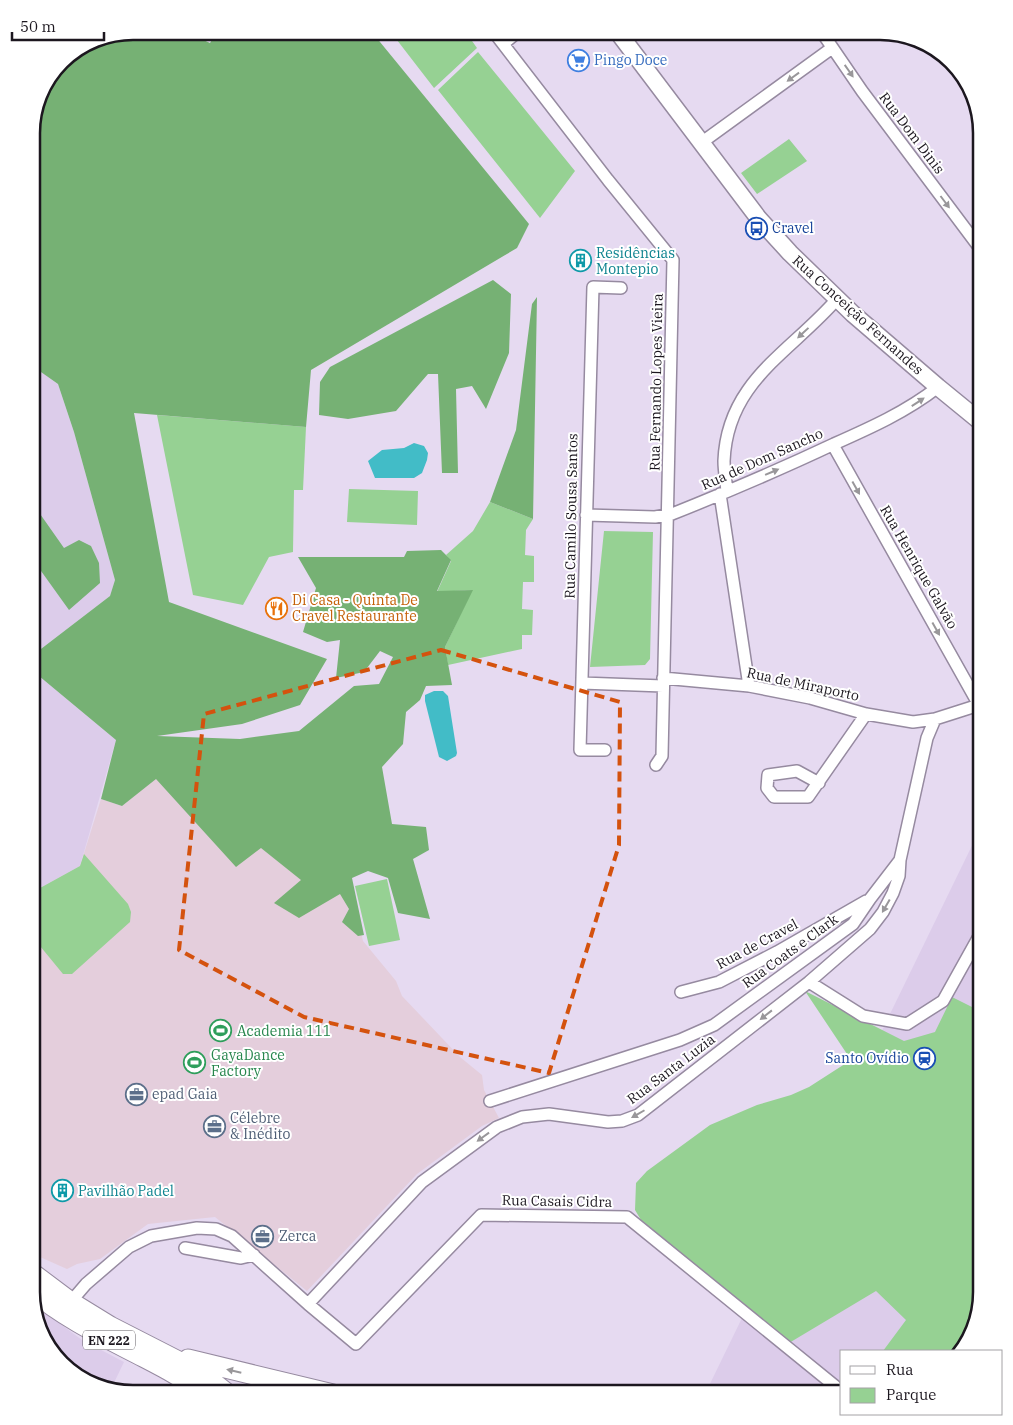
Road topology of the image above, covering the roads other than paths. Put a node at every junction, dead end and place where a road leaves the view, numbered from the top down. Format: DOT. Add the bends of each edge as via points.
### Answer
graph roads {
  1 [pos="500,40"];
  2 [pos="508,40"];
  3 [pos="624,40"];
  4 [pos="827,40"];
  5 [pos="503,44"];
  6 [pos="832,48"];
  7 [pos="701,143"];
  8 [pos="973,239"];
  9 [pos="622,288"];
  10 [pos="837,299"];
  11 [pos="938,387"];
  12 [pos="973,416"];
  13 [pos="833,445"];
  14 [pos="724,493"];
  15 [pos="586,515"];
  16 [pos="668,515"];
  17 [pos="663,682"];
  18 [pos="582,683"];
  19 [pos="749,686"];
  20 [pos="973,692"];
  21 [pos="973,706"];
  22 [pos="866,714"];
  23 [pos="935,719"];
  24 [pos="605,750"];
  25 [pos="656,765"];
  26 [pos="819,783"];
  27 [pos="900,860"];
  28 [pos="870,899"];
  29 [pos="973,947"];
  30 [pos="809,982"];
  31 [pos="681,992"];
  32 [pos="490,1101"];
  33 [pos="185,1248"];
  34 [pos="254,1255"];
  35 [pos="40,1281"];
  36 [pos="40,1295"];
  37 [pos="308,1304"];
  38 [pos="66,1308"];
  39 [pos="156,1349"];
  40 [pos="192,1385"];
  41 [pos="217,1385"];
  42 [pos="295,1385"];
  43 [pos="834,1385"];
  1 -- 5 [label="street, Rua Fernando Lopes Vieira"];
  2 -- 5 [label="street"];
  3 -- 7 [label="main road, Rua Conceição Fernandes"];
  4 -- 6 [label="street, Rua Dom Dinis"];
  5 -- 16 [label="street, Rua Fernando Lopes Vieira" via="674,260"];
  6 -- 7 [label="street, one-way"];
  6 -- 8 [label="street, Rua Dom Dinis, one-way"];
  7 -- 10 [label="main road, Rua Conceição Fernandes" via="759,219"];
  9 -- 15 [label="street, Rua Camilo Sousa Santos" via="592,287"];
  10 -- 11 [label="main road, Rua Conceição Fernandes"];
  10 -- 14 [label="street, one-way" via="755,378 741,399 727,436"];
  11 -- 12 [label="main road, Rua Conceição Fernandes"];
  13 -- 11 [label="street, Rua de Dom Sancho, one-way" via="919,402"];
  14 -- 13 [label="street, Rua de Dom Sancho, one-way"];
  13 -- 20 [label="street, Rua Henrique Galvão, one-way"];
  14 -- 16 [label="street, Rua de Dom Sancho"];
  14 -- 19 [label="street"];
  15 -- 16 [label="street, Rua de Dom Sancho"];
  15 -- 18 [label="street, Rua Camilo Sousa Santos"];
  16 -- 17 [label="street, Rua Fernando Lopes Vieira"];
  17 -- 18 [label="street, Rua de Miraporto"];
  17 -- 19 [label="street, Rua de Miraporto"];
  17 -- 25 [label="street, Rua Fernando Lopes Vieira" via="662,756"];
  18 -- 24 [label="street, Rua Camilo Sousa Santos" via="580,750"];
  19 -- 22 [label="street, Rua de Miraporto" via="810,698"];
  21 -- 23 [label="street"];
  22 -- 23 [label="street, Rua de Miraporto" via="913,722"];
  22 -- 26 [label="street"];
  23 -- 27 [label="street, Rua Coats e Clark" via="927,738"];
  27 -- 28 [label="street, Rua Coats e Clark"];
  27 -- 30 [label="street, Rua Santa Luzia, one-way" via="893,893 879,918"];
  28 -- 31 [label="street, Rua de Cravel" via="719,982"];
  28 -- 32 [label="street, Rua Coats e Clark" via="853,924 714,1025 680,1040"];
  29 -- 30 [label="street" via="943,1000 908,1024 862,1016"];
  30 -- 37 [label="street, Rua Santa Luzia, one-way" via="638,1115 608,1122 549,1114 522,1117 497,1127 422,1182"];
  33 -- 34 [label="street" via="241,1258"];
  34 -- 37 [label="street"];
  34 -- 38 [label="street" via="232,1236 216,1229 197,1228 151,1236 130,1247 86,1284"];
  35 -- 38 [label="main road, EN 222"];
  36 -- 38 [label="main road, EN 222"];
  37 -- 43 [label="street, Rua Casais Cidra" via="356,1344 481,1215 626,1217"];
  38 -- 39 [label="main road, EN 222"];
  38 -- 40 [label="main road, EN 222" via="82,1326"];
  39 -- 41 [label="main road, EN 222" via="200,1372"];
  42 -- 39 [label="main road, EN 222, one-way"];
}
